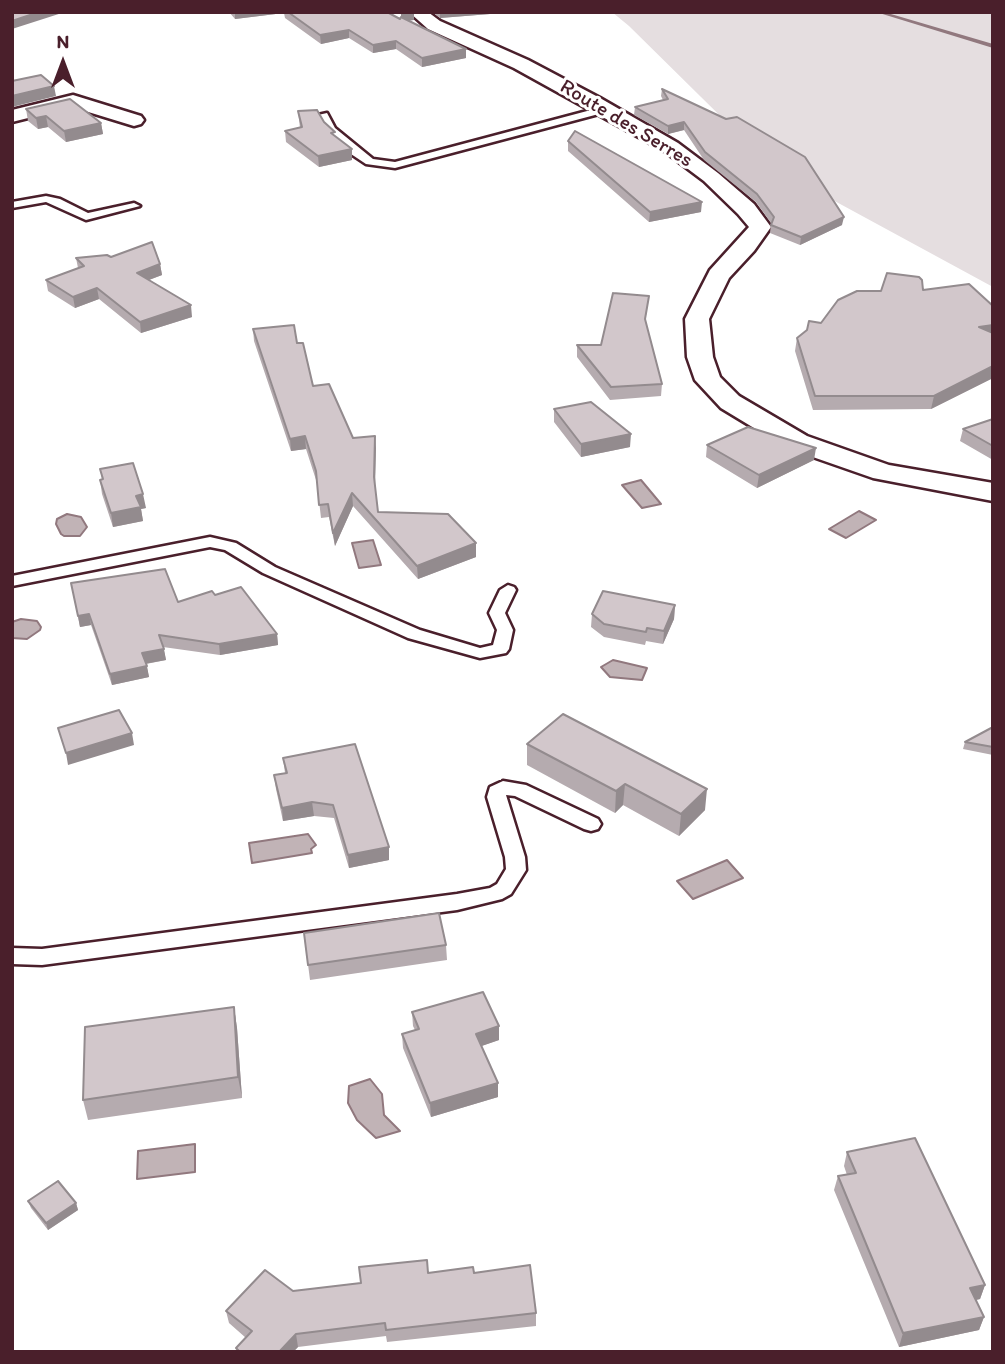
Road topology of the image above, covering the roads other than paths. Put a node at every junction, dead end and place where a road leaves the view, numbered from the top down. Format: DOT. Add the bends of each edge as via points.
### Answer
graph roads {
  1 [pos="416,12"];
  2 [pos="606,109"];
  3 [pos="323,115"];
  4 [pos="12,116"];
  5 [pos="134,120"];
  6 [pos="12,205"];
  7 [pos="134,206"];
  8 [pos="993,492"];
  9 [pos="12,581"];
  10 [pos="508,590"];
  11 [pos="591,824"];
  12 [pos="12,956"];
  1 -- 2 [label="street, Route des Serres"];
  2 -- 3 [label="lane" via="395,165 370,162 355,152 331,130"];
  2 -- 8 [label="street, Route des Serres" via="711,177 760,228 718,275 697,318 700,357 708,380 797,442 883,472"];
  4 -- 5 [label="street" via="73,101"];
  6 -- 7 [label="lane" via="46,199 86,218"];
  9 -- 10 [label="lane" via="210,542 230,546 269,570 414,634 480,653 500,649 505,630 497,613"];
  11 -- 12 [label="lane" via="519,790 503,788 496,797 516,870 512,880 495,894 42,957"];
}
